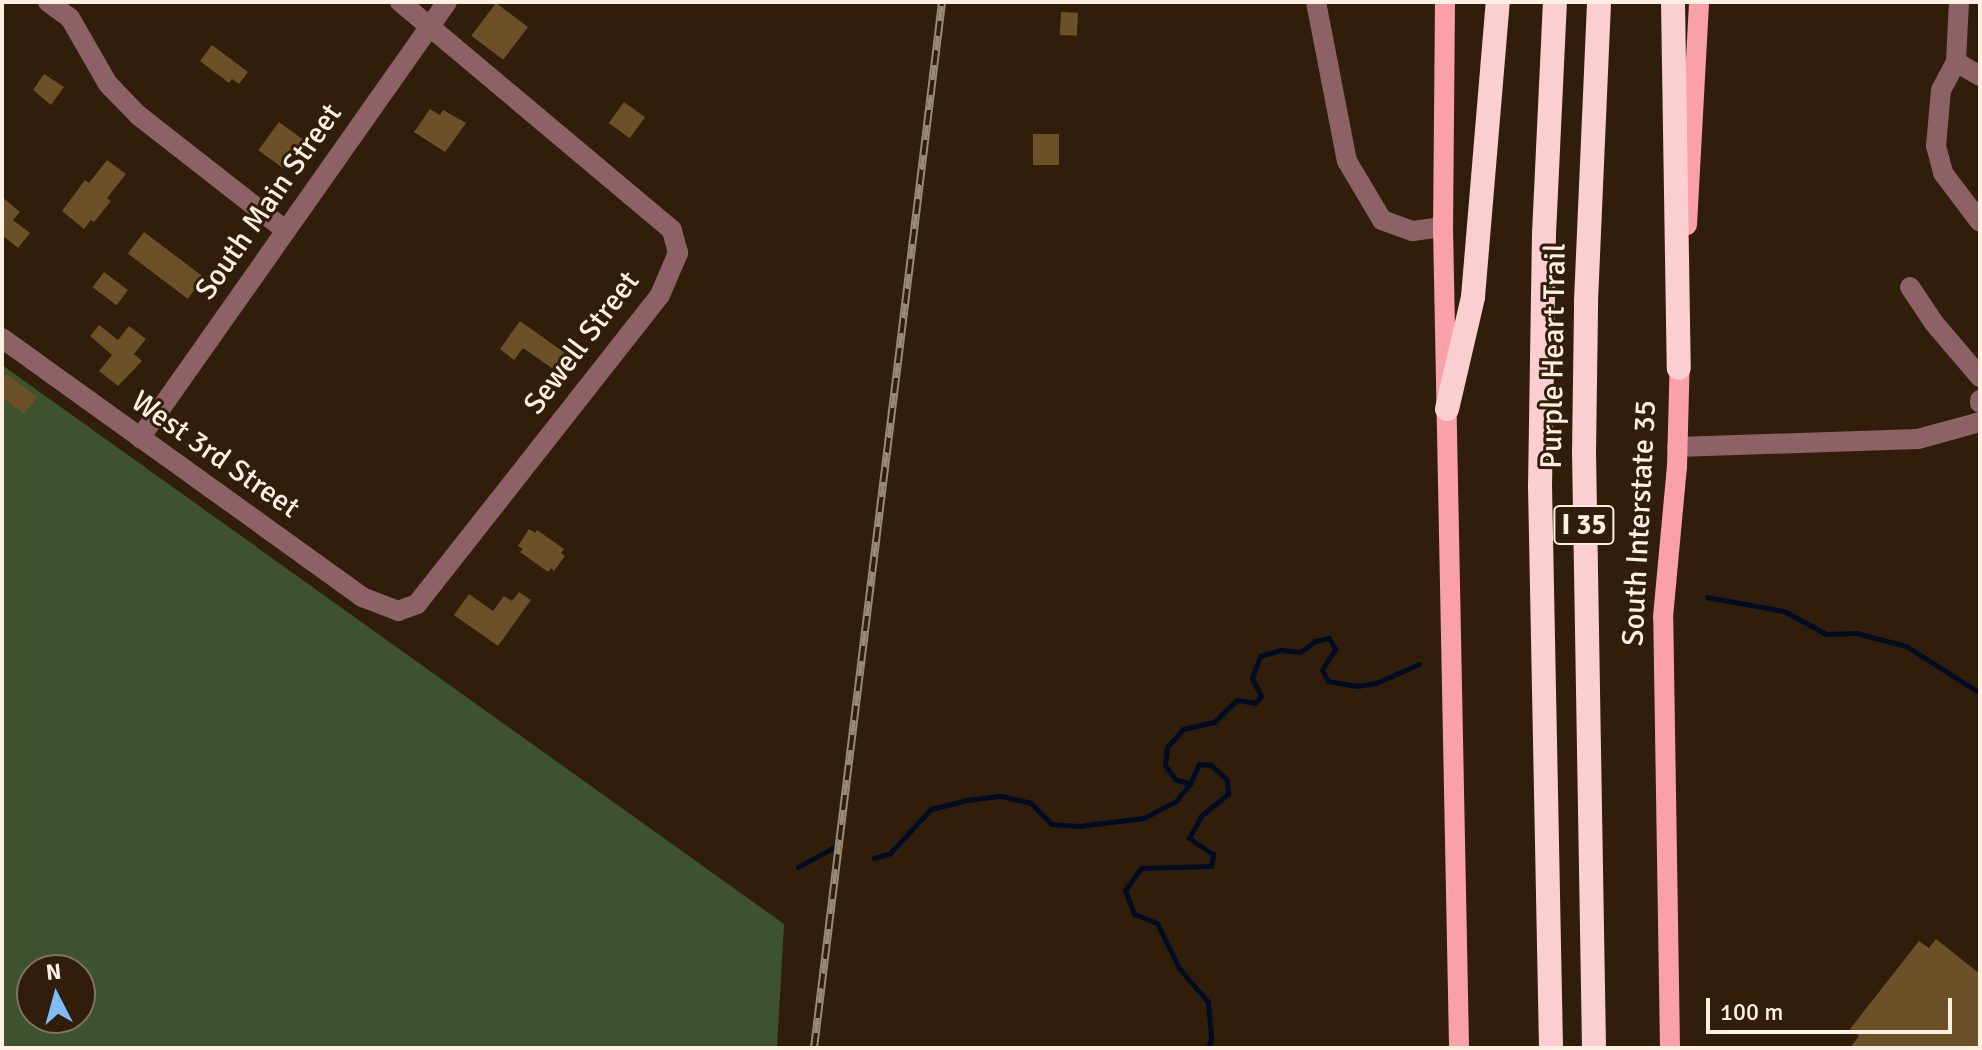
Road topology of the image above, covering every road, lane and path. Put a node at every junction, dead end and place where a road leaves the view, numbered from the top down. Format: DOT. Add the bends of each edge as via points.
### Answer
graph roads {
  1 [pos="48,2"];
  2 [pos="400,2"];
  3 [pos="447,2"];
  4 [pos="1316,2"];
  5 [pos="1445,2"];
  6 [pos="1498,2"];
  7 [pos="1555,2"];
  8 [pos="1599,2"];
  9 [pos="1673,2"];
  10 [pos="1699,2"];
  11 [pos="1959,2"];
  12 [pos="72,10"];
  13 [pos="430,26"];
  14 [pos="1956,62"];
  15 [pos="1980,76"];
  16 [pos="1980,222"];
  17 [pos="1443,227"];
  18 [pos="285,230"];
  19 [pos="1910,287"];
  20 [pos="2,338"];
  21 [pos="1679,368"];
  22 [pos="1980,377"];
  23 [pos="1447,409"];
  24 [pos="1980,422"];
  25 [pos="140,438"];
  26 [pos="1677,447"];
  27 [pos="398,611"];
  28 [pos="1459,1048"];
  29 [pos="1551,1048"];
  30 [pos="1594,1048"];
  31 [pos="1670,1048"];
  1 -- 12 [label="street"];
  2 -- 13 [label="street, Sewell Street"];
  3 -- 13 [label="street, South Main Street"];
  4 -- 17 [label="street" via="1347,161 1382,220 1413,231"];
  5 -- 17 [label="main road"];
  6 -- 23 [label="highway" via="1473,297"];
  7 -- 29 [label="highway, Purple Heart Trail / I 35" via="1540,487"];
  8 -- 30 [label="highway, Purple Heart Trail / I 35" via="1584,453"];
  9 -- 21 [label="highway"];
  10 -- 21 [label="main road, South Interstate 35"];
  11 -- 14 [label="street"];
  12 -- 18 [label="street" via="108,84 138,115"];
  13 -- 18 [label="street, South Main Street"];
  13 -- 27 [label="street, Sewell Street" via="672,230 678,253 651,307 417,604"];
  14 -- 15 [label="street"];
  14 -- 16 [label="street" via="1941,90 1936,146 1943,173"];
  17 -- 23 [label="main road"];
  18 -- 25 [label="street, South Main Street"];
  19 -- 22 [label="street"];
  20 -- 25 [label="street, West 3rd Street"];
  21 -- 26 [label="main road, South Interstate 35"];
  23 -- 28 [label="main road"];
  24 -- 26 [label="street" via="1918,439"];
  25 -- 27 [label="street, West 3rd Street" via="362,597"];
  26 -- 31 [label="main road, South Interstate 35" via="1663,647"];
}
